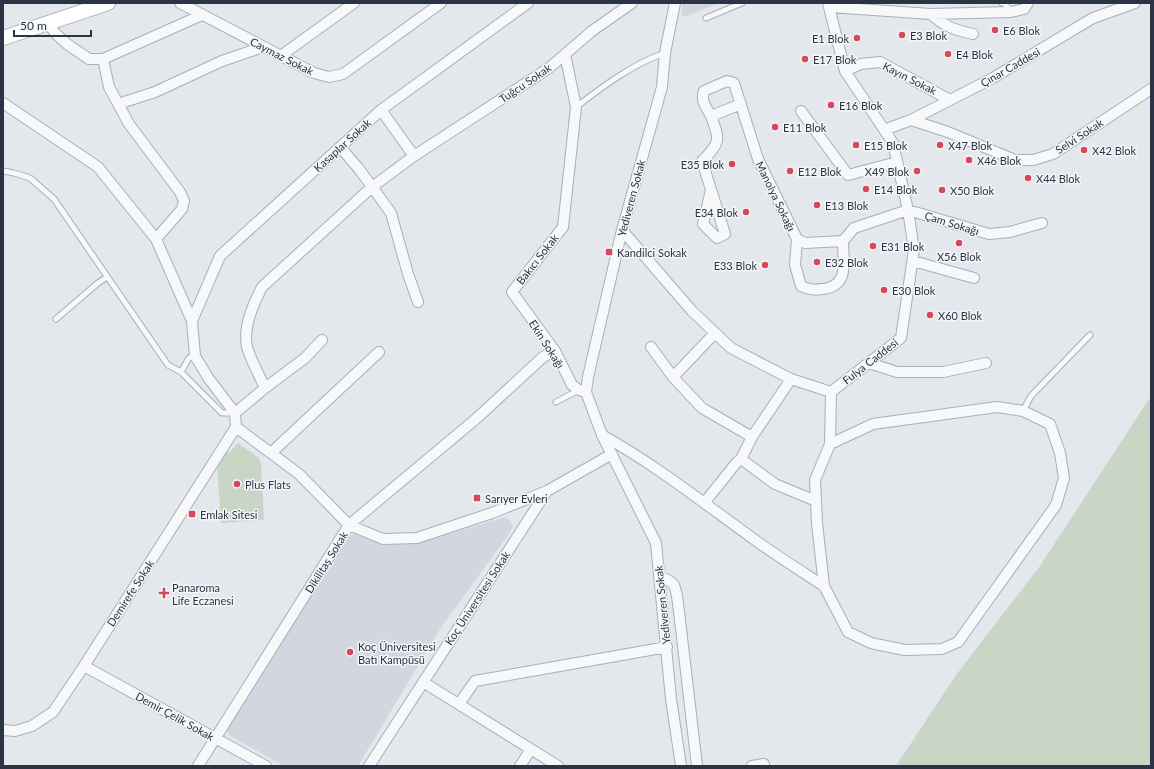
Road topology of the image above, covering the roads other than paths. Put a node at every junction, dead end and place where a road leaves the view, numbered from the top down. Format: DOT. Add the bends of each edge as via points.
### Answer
graph roads {
  1 [pos="108,3"];
  2 [pos="180,3"];
  3 [pos="354,3"];
  4 [pos="441,3"];
  5 [pos="528,3"];
  6 [pos="632,3"];
  7 [pos="675,3"];
  8 [pos="742,3"];
  9 [pos="1002,3"];
  10 [pos="1028,3"];
  11 [pos="1135,3"];
  12 [pos="829,5"];
  13 [pos="1011,12"];
  14 [pos="931,14"];
  15 [pos="202,15"];
  16 [pos="706,18"];
  17 [pos="48,23"];
  18 [pos="973,34"];
  19 [pos="3,38"];
  20 [pos="263,46"];
  21 [pos="665,53"];
  22 [pos="565,54"];
  23 [pos="282,55"];
  24 [pos="103,59"];
  25 [pos="845,71"];
  26 [pos="1151,89"];
  27 [pos="950,100"];
  28 [pos="3,103"];
  29 [pos="118,104"];
  30 [pos="741,104"];
  31 [pos="576,107"];
  32 [pos="381,110"];
  33 [pos="801,111"];
  34 [pos="711,116"];
  35 [pos="911,120"];
  36 [pos="884,130"];
  37 [pos="340,147"];
  38 [pos="414,156"];
  39 [pos="897,162"];
  40 [pos="3,171"];
  41 [pos="372,186"];
  42 [pos="711,190"];
  43 [pos="908,210"];
  44 [pos="1042,223"];
  45 [pos="622,230"];
  46 [pos="156,239"];
  47 [pos="797,239"];
  48 [pos="843,241"];
  49 [pos="912,261"];
  50 [pos="108,277"];
  51 [pos="974,278"];
  52 [pos="512,292"];
  53 [pos="418,302"];
  54 [pos="56,319"];
  55 [pos="192,320"];
  56 [pos="715,333"];
  57 [pos="1090,335"];
  58 [pos="322,340"];
  59 [pos="650,347"];
  60 [pos="555,351"];
  61 [pos="379,352"];
  62 [pos="195,356"];
  63 [pos="869,363"];
  64 [pos="986,363"];
  65 [pos="181,372"];
  66 [pos="673,377"];
  67 [pos="791,379"];
  68 [pos="265,388"];
  69 [pos="583,391"];
  70 [pos="831,392"];
  71 [pos="556,402"];
  72 [pos="1023,411"];
  73 [pos="235,413"];
  74 [pos="236,427"];
  75 [pos="602,435"];
  76 [pos="752,437"];
  77 [pos="830,444"];
  78 [pos="271,453"];
  79 [pos="612,454"];
  80 [pos="742,459"];
  81 [pos="547,491"];
  82 [pos="816,501"];
  83 [pos="704,502"];
  84 [pos="349,525"];
  85 [pos="659,576"];
  86 [pos="824,586"];
  87 [pos="667,647"];
  88 [pos="84,666"];
  89 [pos="423,682"];
  90 [pos="459,704"];
  91 [pos="3,730"];
  92 [pos="216,738"];
  93 [pos="531,749"];
  94 [pos="764,764"];
  95 [pos="198,766"];
  96 [pos="266,766"];
  97 [pos="369,766"];
  98 [pos="520,766"];
  99 [pos="558,766"];
  100 [pos="681,766"];
  101 [pos="697,766"];
  102 [pos="752,766"];
  1 -- 17 [label="street"];
  2 -- 15 [label="street, Caymaz Sokak"];
  3 -- 23 [label="street"];
  4 -- 23 [label="street, Caymaz Sokak" via="343,74 329,77 314,73"];
  5 -- 32 [label="street, Kasaplar Sokak"];
  6 -- 22 [label="street, Tuğcu Sokak"];
  7 -- 21 [label="street, Yediveren Sokak"];
  8 -- 16 [label="lane"];
  9 -- 13 [label="lane"];
  10 -- 13 [label="street" via="1024,9"];
  11 -- 27 [label="street, Çınar Caddesi" via="1092,18 993,78"];
  12 -- 14 [label="street"];
  12 -- 25 [label="street, Fulya Caddesi"];
  13 -- 14 [label="street"];
  14 -- 18 [label="street" via="940,23 954,30"];
  15 -- 20 [label="street, Caymaz Sokak"];
  15 -- 24 [label="street"];
  17 -- 19 [label="street"];
  17 -- 24 [label="street" via="55,33 78,52 89,59"];
  20 -- 23 [label="street, Caymaz Sokak"];
  20 -- 29 [label="street" via="222,61 155,92"];
  21 -- 31 [label="lane" via="653,57 601,87"];
  21 -- 45 [label="street, Yediveren Sokak" via="662,87"];
  22 -- 31 [label="street"];
  22 -- 38 [label="street, Tuğcu Sokak" via="549,68"];
  24 -- 29 [label="street" via="109,87"];
  25 -- 27 [label="street, Kayın Sokak" via="861,64 880,62"];
  25 -- 36 [label="street, Fulya Caddesi"];
  26 -- 35 [label="street, Selvi Sokak" via="1053,154 1033,160 1015,160 948,132"];
  27 -- 35 [label="street, Çınar Caddesi"];
  28 -- 46 [label="street" via="98,167"];
  29 -- 46 [label="street" via="129,124 184,201 182,209"];
  30 -- 34 [label="street"];
  30 -- 34 [label="street, Manolya Sokağı" via="734,83 727,81 704,91 703,102"];
  30 -- 47 [label="street, Manolya Sokağı" via="758,159"];
  31 -- 52 [label="street, Bakıcı Sokak" via="563,227"];
  32 -- 37 [label="street, Kasaplar Sokak"];
  32 -- 38 [label="street"];
  33 -- 39 [label="street" via="848,175"];
  34 -- 42 [label="street" via="718,138 716,146 702,160"];
  35 -- 36 [label="street, Çınar Caddesi"];
  36 -- 39 [label="street, Fulya Caddesi" via="893,143"];
  37 -- 41 [label="street"];
  37 -- 55 [label="street, Kasaplar Sokak" via="220,256"];
  38 -- 41 [label="street, Tuğcu Sokak"];
  39 -- 43 [label="street, Fulya Caddesi"];
  40 -- 50 [label="lane" via="30,178 54,199"];
  41 -- 53 [label="street" via="391,213"];
  41 -- 68 [label="street, Tuğcu Sokak" via="262,287 253,305 247,331 247,347"];
  43 -- 44 [label="street, Çam Sokağı" via="989,234 1010,232"];
  43 -- 48 [label="street" via="854,228"];
  43 -- 49 [label="street, Fulya Caddesi" via="914,250"];
  45 -- 56 [label="street" via="692,311"];
  45 -- 69 [label="street, Yediveren Sokak"];
  46 -- 55 [label="street"];
  47 -- 48 [label="street, Manolya Sokağı" via="806,243"];
  47 -- 48 [label="street" via="795,265 801,286 809,290 830,288 842,279"];
  49 -- 51 [label="street"];
  49 -- 63 [label="street, Fulya Caddesi" via="901,338"];
  50 -- 54 [label="lane"];
  50 -- 65 [label="lane" via="168,365"];
  52 -- 60 [label="street, Ekin Sokağı"];
  55 -- 62 [label="street"];
  56 -- 66 [label="street"];
  56 -- 67 [label="street" via="731,348"];
  57 -- 72 [label="lane" via="1031,396"];
  58 -- 68 [label="street" via="305,358"];
  59 -- 66 [label="street"];
  60 -- 69 [label="street, Ekin Sokağı" via="572,385"];
  60 -- 84 [label="street, Dikilitaş Sokak" via="543,357 477,418"];
  61 -- 78 [label="street"];
  62 -- 65 [label="lane" via="189,358"];
  62 -- 73 [label="street"];
  63 -- 64 [label="street" via="897,372 943,372"];
  63 -- 70 [label="street, Fulya Caddesi"];
  65 -- 73 [label="lane" via="222,413"];
  66 -- 76 [label="street" via="702,408"];
  67 -- 70 [label="street"];
  67 -- 76 [label="street"];
  68 -- 73 [label="street"];
  69 -- 71 [label="lane"];
  69 -- 75 [label="street, Yediveren Sokak"];
  70 -- 77 [label="street"];
  72 -- 77 [label="street" via="996,407 873,424"];
  72 -- 86 [label="street" via="1050,424 1060,453 1064,478 1056,505 958,642 942,649 905,650 872,643 848,632"];
  73 -- 74 [label="street"];
  74 -- 78 [label="street"];
  74 -- 88 [label="street, Demirefe Sokak"];
  75 -- 79 [label="street, Yediveren Sokak"];
  75 -- 83 [label="street" via="627,449"];
  76 -- 80 [label="street"];
  77 -- 82 [label="street" via="815,480"];
  78 -- 84 [label="street" via="300,474"];
  79 -- 81 [label="street"];
  79 -- 85 [label="street, Yediveren Sokak" via="656,543"];
  80 -- 82 [label="street" via="775,484"];
  80 -- 83 [label="street" via="736,462"];
  81 -- 84 [label="street" via="417,538 383,539"];
  81 -- 89 [label="street, Koç Üniversitesi Sokak"];
  82 -- 86 [label="street"];
  83 -- 86 [label="street"];
  84 -- 92 [label="street, Dikilitaş Sokak"];
  85 -- 87 [label="street, Yediveren Sokak"];
  85 -- 101 [label="street" via="671,580 675,587"];
  87 -- 90 [label="street" via="475,681"];
  87 -- 100 [label="street, Yediveren Sokak" via="671,699"];
  88 -- 91 [label="street, Demirefe Sokak" via="53,712 32,726 15,732"];
  88 -- 92 [label="street, Demir Çelik Sokak"];
  89 -- 90 [label="street"];
  89 -- 97 [label="street, Koç Üniversitesi Sokak"];
  90 -- 93 [label="street"];
  92 -- 95 [label="street, Dikilitaş Sokak"];
  92 -- 96 [label="street, Demir Çelik Sokak"];
  93 -- 98 [label="street"];
  93 -- 99 [label="street"];
  94 -- 102 [label="street"];
}
